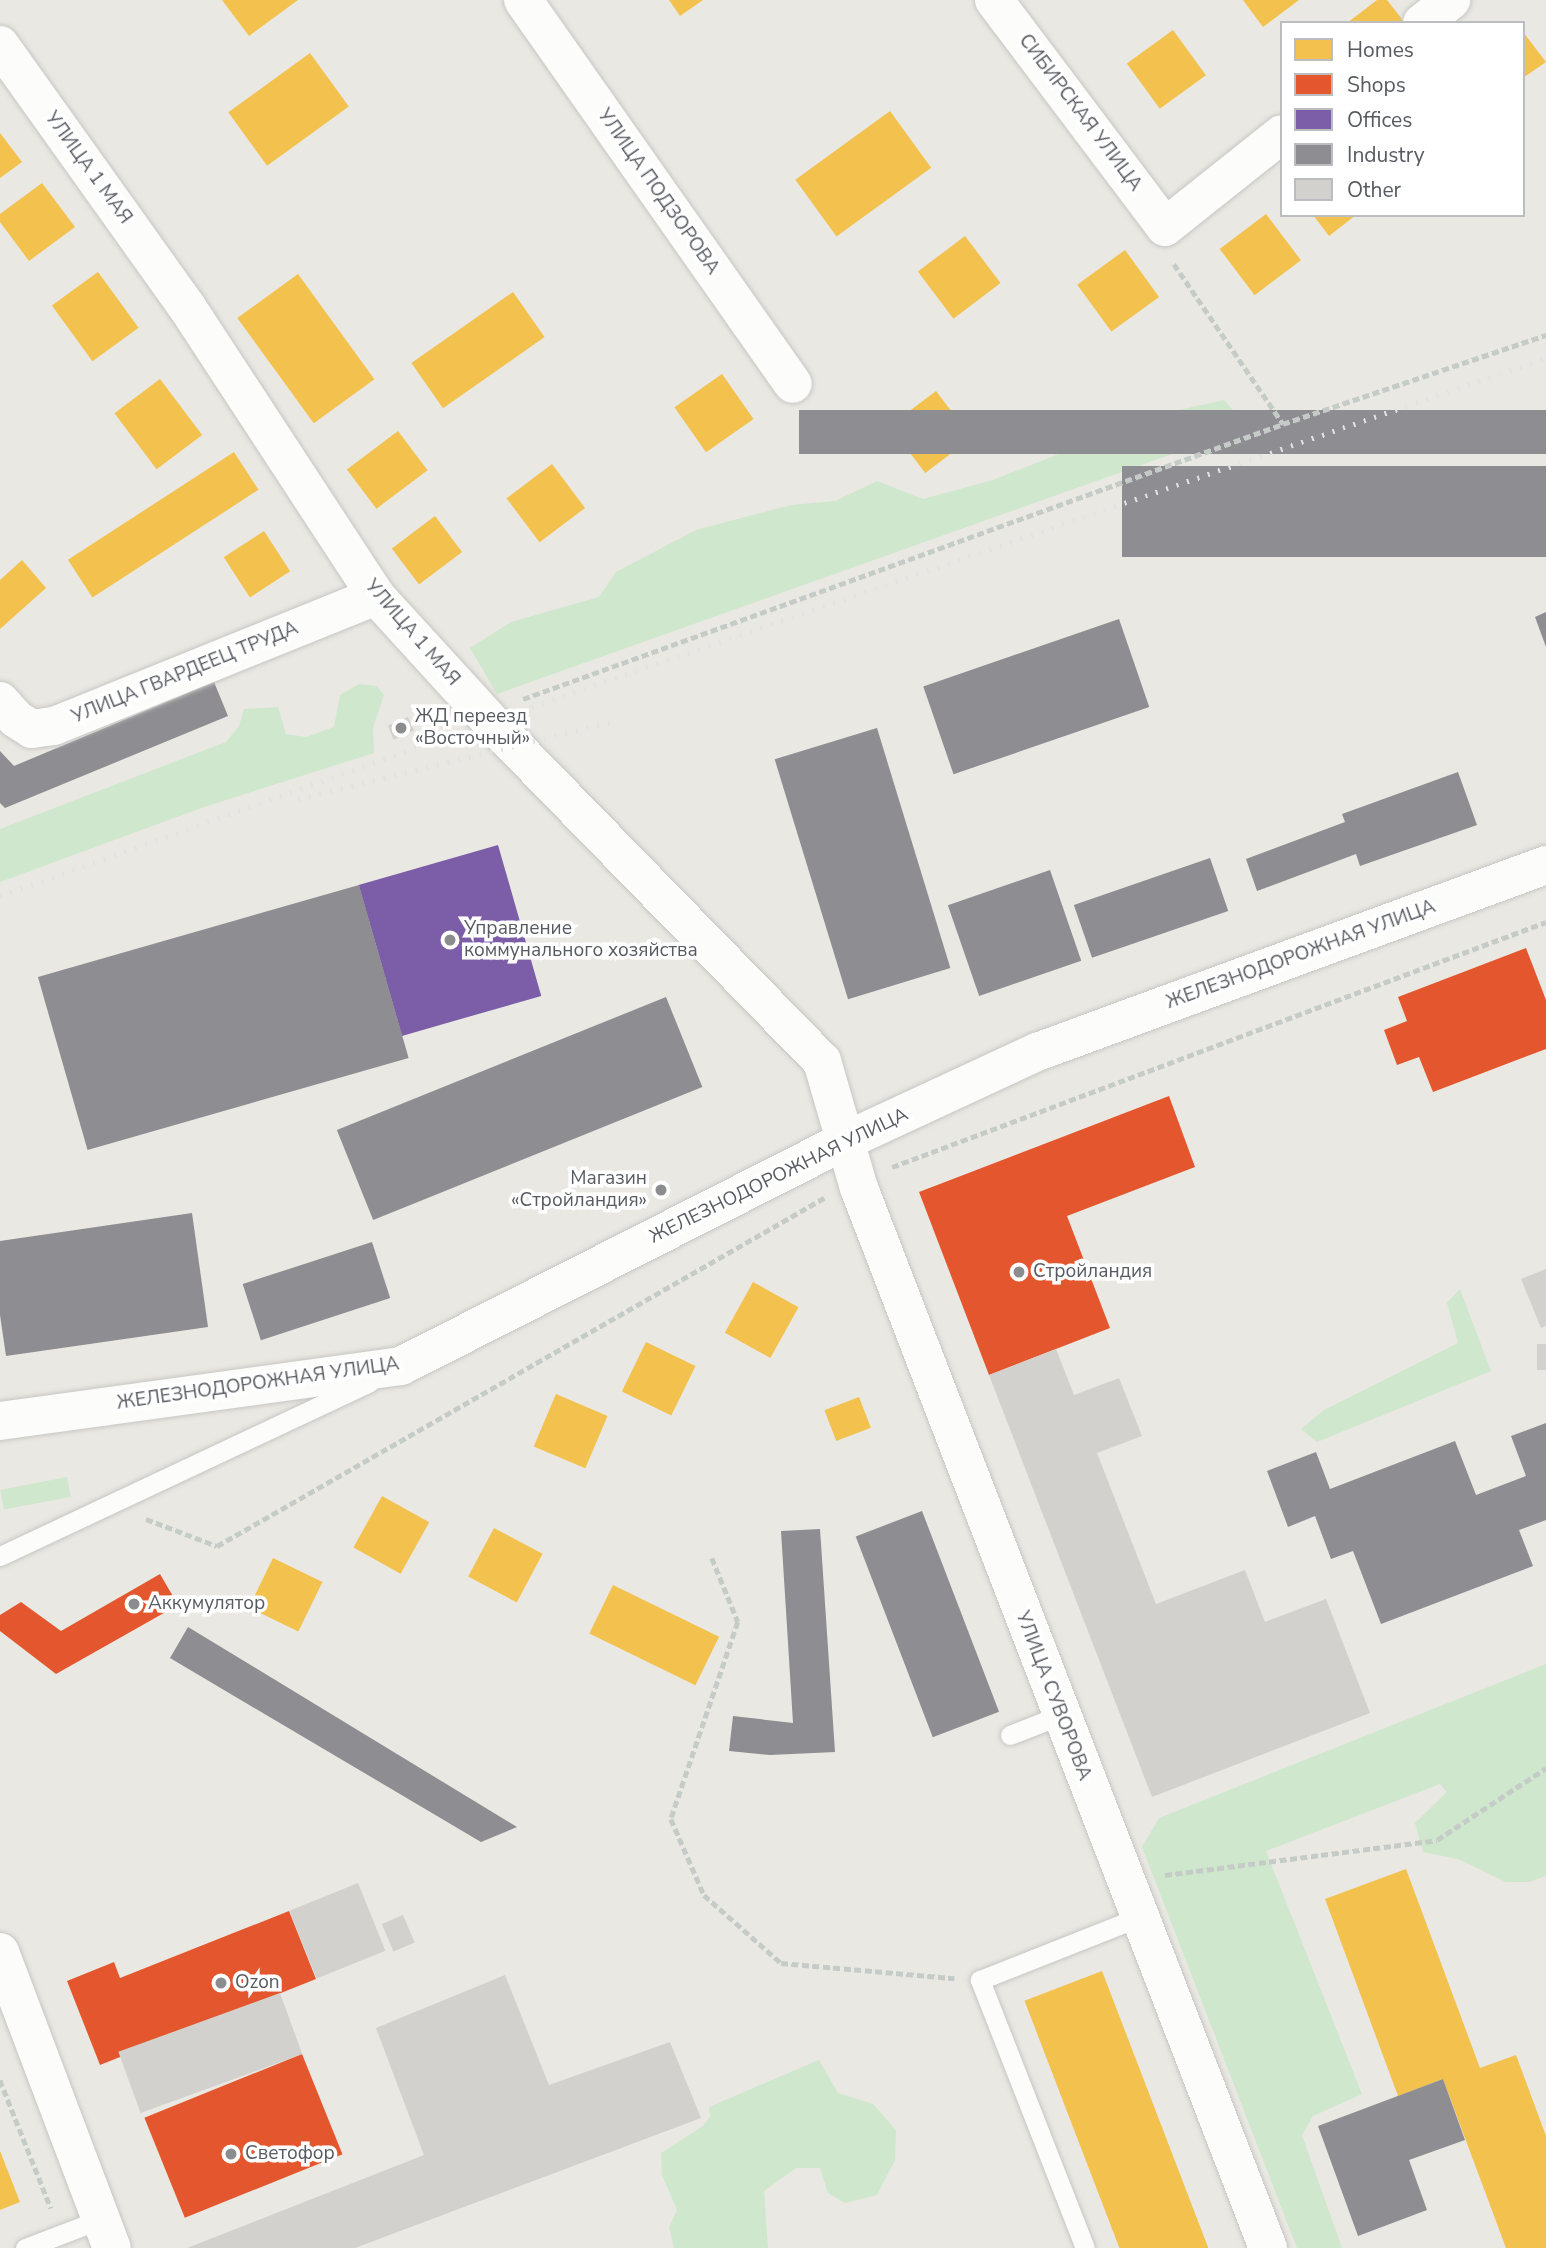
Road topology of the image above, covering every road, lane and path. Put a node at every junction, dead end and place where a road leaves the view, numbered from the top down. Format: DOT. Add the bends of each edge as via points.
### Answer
graph roads {
  1 [pos="523,0"];
  2 [pos="994,0"];
  3 [pos="1451,0"];
  4 [pos="1425,21"];
  5 [pos="0,45"];
  6 [pos="1280,136"];
  7 [pos="1165,227"];
  8 [pos="1546,335"];
  9 [pos="793,384"];
  10 [pos="1283,424"];
  11 [pos="376,596"];
  12 [pos="0,701"];
  13 [pos="482,713"];
  14 [pos="1546,865"];
  15 [pos="1546,922"];
  16 [pos="831,1148"];
  17 [pos="840,1194"];
  18 [pos="401,1366"];
  19 [pos="0,1421"];
  20 [pos="113,1506"];
  21 [pos="0,1556"];
  22 [pos="712,1558"];
  23 [pos="1061,1715"];
  24 [pos="1010,1735"];
  25 [pos="1546,1768"];
  26 [pos="1125,1880"];
  27 [pos="1139,1917"];
  28 [pos="0,1952"];
  29 [pos="980,1980"];
  30 [pos="0,2080"];
  31 [pos="62,2234"];
  32 [pos="107,2234"];
  33 [pos="25,2248"];
  34 [pos="1085,2248"];
  35 [pos="1268,2248"];
  1 -- 9 [label="street, УЛИЦА ПОДЗОРОВА"];
  2 -- 7 [label="street, СИБИРСКАЯ УЛИЦА"];
  3 -- 4 [label="street"];
  5 -- 11 [label="street, УЛИЦА 1 МАЯ" via="187,307"];
  6 -- 7 [label="street"];
  7 -- 10 [label="path" via="1167,254"];
  8 -- 10 [label="path"];
  10 -- 13 [label="path"];
  11 -- 12 [label="street, УЛИЦА ГВАРДЕЕЦ ТРУДА" via="54,726 32,729"];
  11 -- 13 [label="street, УЛИЦА 1 МАЯ"];
  13 -- 16 [label="street, УЛИЦА 1 МАЯ" via="822,1061"];
  14 -- 16 [label="street, ЖЕЛЕЗНОДОРОЖНАЯ УЛИЦА" via="1037,1052"];
  15 -- 17 [label="path"];
  16 -- 17 [label="street, УЛИЦА СУВОРОВА"];
  16 -- 17 [label="path"];
  16 -- 18 [label="street, ЖЕЛЕЗНОДОРОЖНАЯ УЛИЦА"];
  17 -- 20 [label="path" via="217,1546"];
  17 -- 23 [label="street, УЛИЦА СУВОРОВА"];
  18 -- 19 [label="street, ЖЕЛЕЗНОДОРОЖНАЯ УЛИЦА"];
  18 -- 20 [label="lane"];
  20 -- 21 [label="lane"];
  22 -- 29 [label="path" via="738,1622 671,1819 704,1895 781,1964"];
  23 -- 24 [label="lane"];
  23 -- 26 [label="street, УЛИЦА СУВОРОВА"];
  25 -- 26 [label="path" via="1437,1840"];
  26 -- 27 [label="street, УЛИЦА СУВОРОВА"];
  27 -- 29 [label="lane"];
  27 -- 35 [label="street, УЛИЦА СУВОРОВА"];
  28 -- 32 [label="street"];
  29 -- 34 [label="lane"];
  30 -- 31 [label="path"];
  31 -- 32 [label="lane"];
  31 -- 33 [label="lane"];
}
